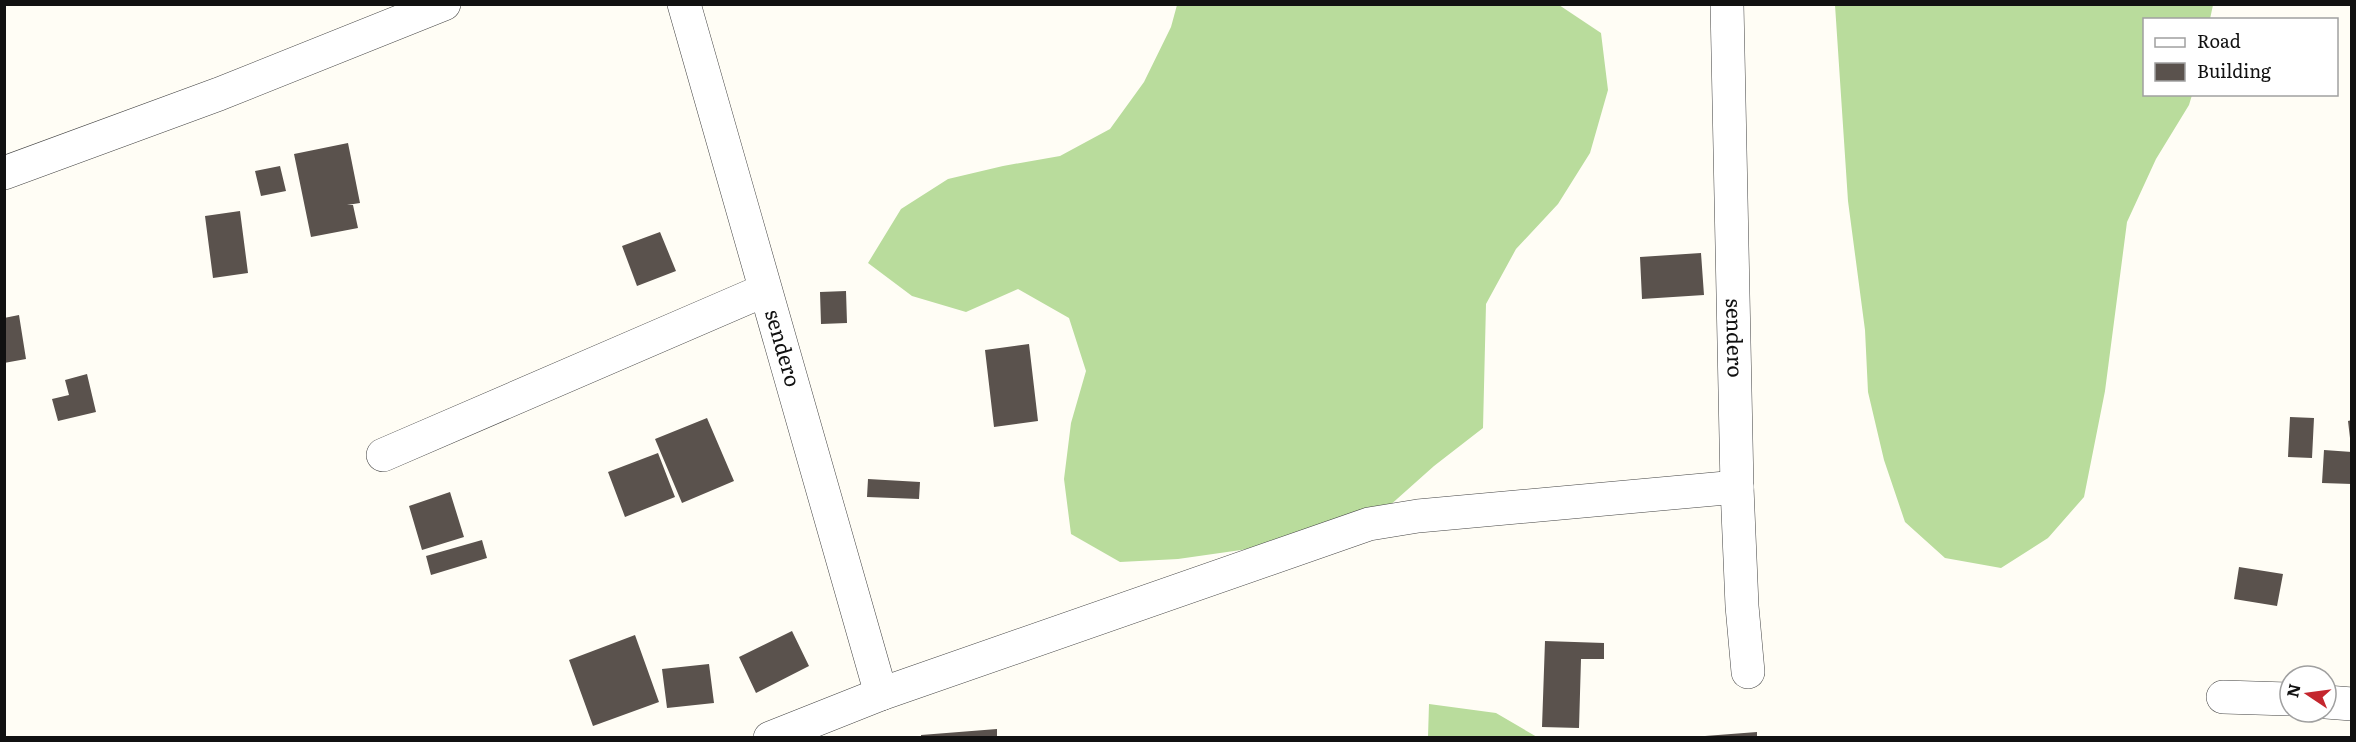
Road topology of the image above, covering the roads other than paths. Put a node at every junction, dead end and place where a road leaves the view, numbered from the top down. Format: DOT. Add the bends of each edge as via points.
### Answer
graph roads {
  1 [pos="444,4"];
  2 [pos="684,4"];
  3 [pos="1727,4"];
  4 [pos="4,173"];
  5 [pos="765,290"];
  6 [pos="383,455"];
  7 [pos="1737,488"];
  8 [pos="1748,672"];
  9 [pos="881,694"];
  10 [pos="2223,697"];
  11 [pos="2278,699"];
  12 [pos="770,738"];
  1 -- 4 [label="street" via="219,94"];
  2 -- 5 [label="street, sendero"];
  3 -- 7 [label="street, sendero"];
  5 -- 6 [label="street"];
  5 -- 9 [label="street, sendero"];
  7 -- 8 [label="street, sendero"];
  7 -- 9 [label="street" via="1418,516 1369,524"];
  9 -- 12 [label="street"];
  10 -- 11 [label="street"];
}
